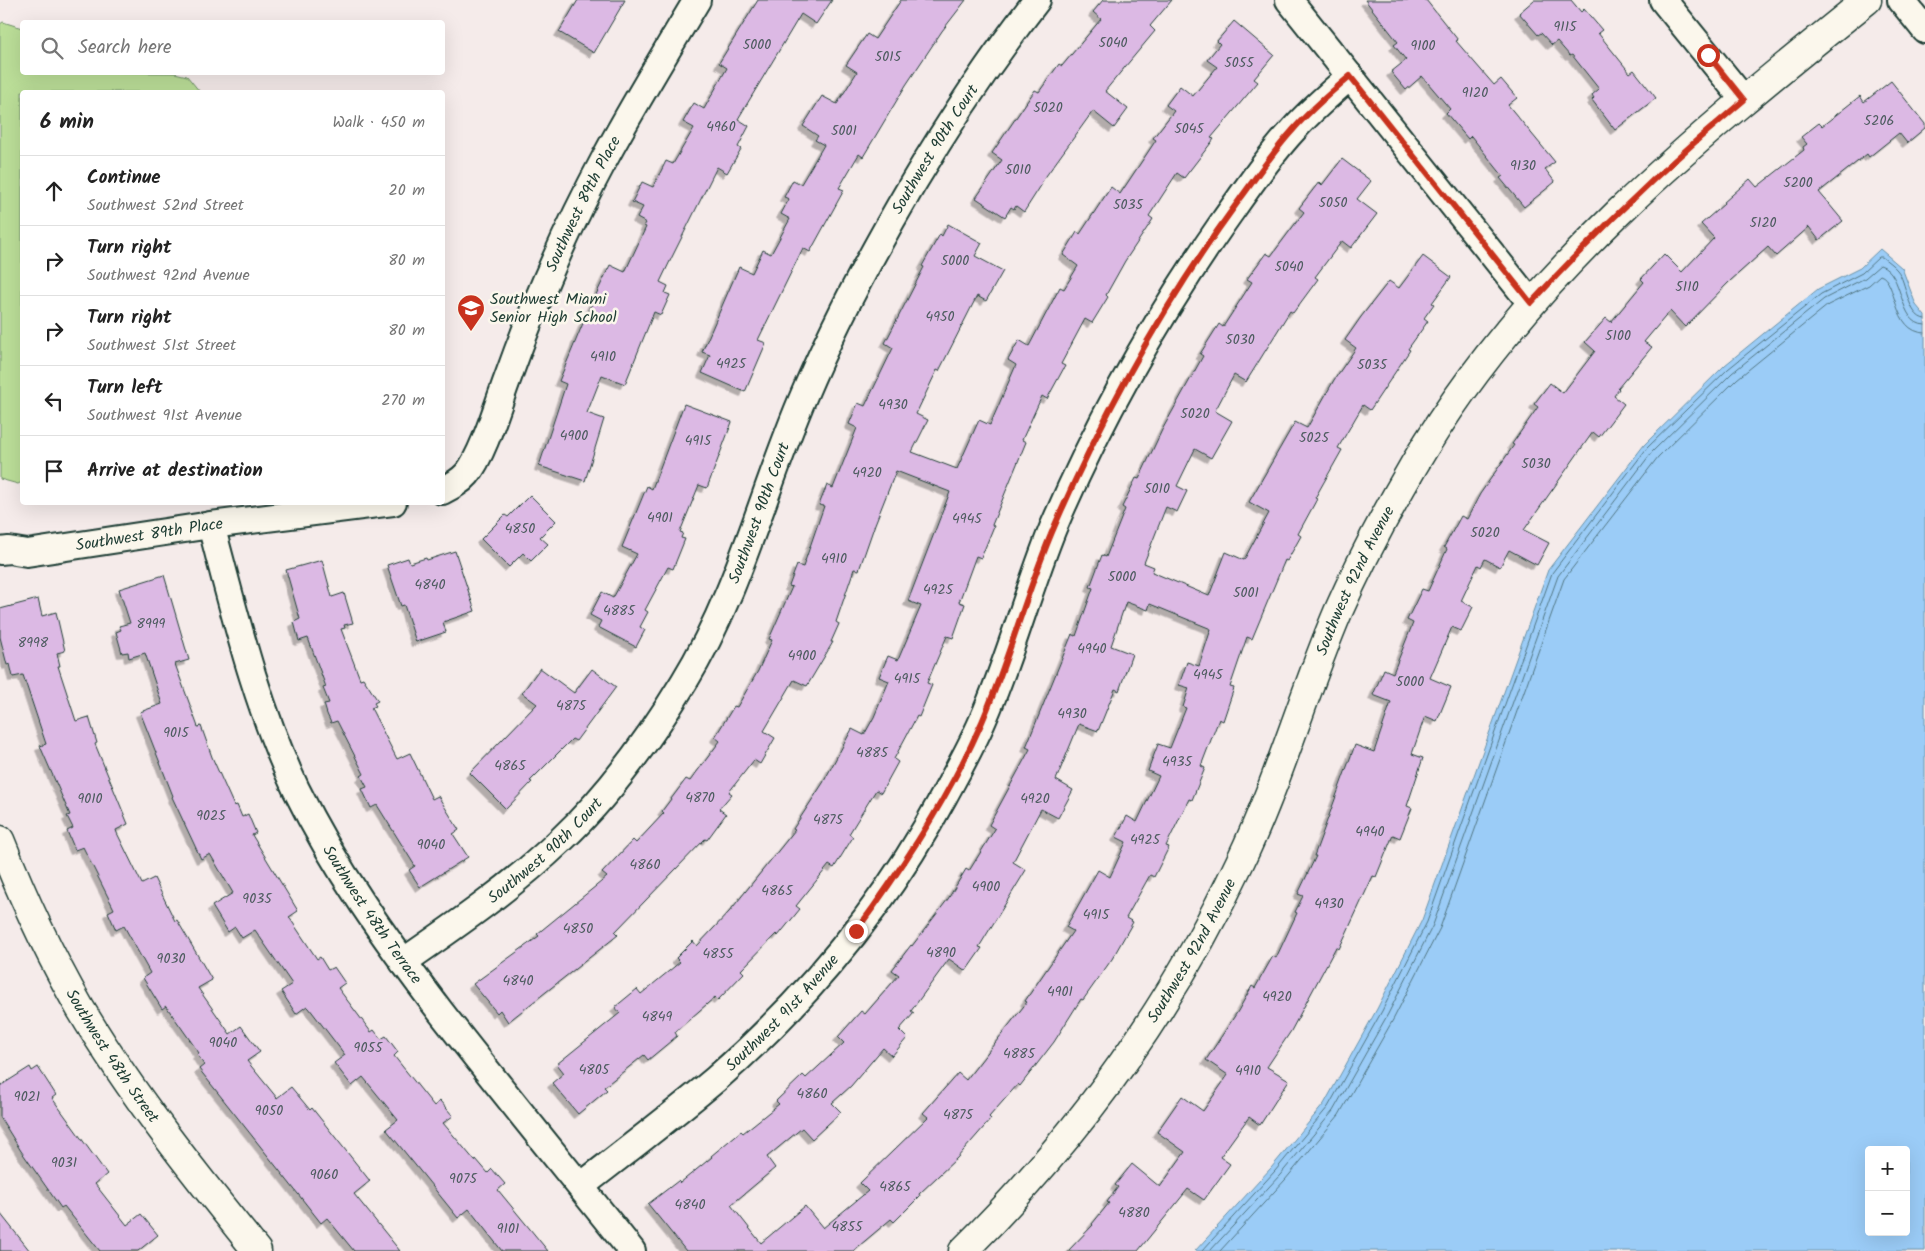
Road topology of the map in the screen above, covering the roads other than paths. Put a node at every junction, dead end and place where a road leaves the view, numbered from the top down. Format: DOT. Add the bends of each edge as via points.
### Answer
graph roads {
  1 [pos="697,0"];
  2 [pos="1037,0"];
  3 [pos="1289,0"];
  4 [pos="1663,0"];
  5 [pos="1867,0"];
  6 [pos="1901,0"];
  7 [pos="1925,30"];
  8 [pos="1350,76"];
  9 [pos="1744,100"];
  10 [pos="1531,303"];
  11 [pos="445,489"];
  12 [pos="369,505"];
  13 [pos="211,526"];
  14 [pos="0,551"];
  15 [pos="27,552"];
  16 [pos="0,569"];
  17 [pos="0,840"];
  18 [pos="403,962"];
  19 [pos="581,1186"];
  20 [pos="257,1251"];
  21 [pos="632,1251"];
  22 [pos="963,1251"];
  1 -- 11 [label="street, Southwest 89th Place" via="582,203 522,338 479,452 468,472"];
  2 -- 18 [label="street, Southwest 90th Court" via="955,116 854,290 804,394 712,632 686,680 610,786 564,838 501,892"];
  3 -- 8 [label="street"];
  4 -- 9 [label="street"];
  5 -- 9 [label="street, Southwest 92nd Avenue"];
  6 -- 7 [label="street"];
  8 -- 10 [label="street"];
  8 -- 19 [label="street, Southwest 91st Avenue" via="1292,130 1189,272 1149,338 1109,411 1054,526 982,723 943,799 887,889 824,971 754,1043 718,1077"];
  9 -- 10 [label="street, Southwest 92nd Avenue" via="1641,190"];
  10 -- 22 [label="street, Southwest 92nd Avenue" via="1447,412 1391,507 1338,614 1241,860 1204,934 1158,1012 1062,1143 993,1222"];
  12 -- 13 [label="street, Southwest 89th Place"];
  13 -- 15 [label="street, Southwest 89th Place"];
  13 -- 18 [label="street, Southwest 48th Terrace" via="247,662 296,788 342,874"];
  14 -- 15 [label="street, Southwest 89th Place"];
  15 -- 16 [label="street" via="7,568"];
  17 -- 20 [label="street, Southwest 48th Street" via="56,963 104,1046 158,1123"];
  18 -- 19 [label="street, Southwest 48th Terrace"];
  19 -- 21 [label="street, Southwest 48th Terrace"];
}
